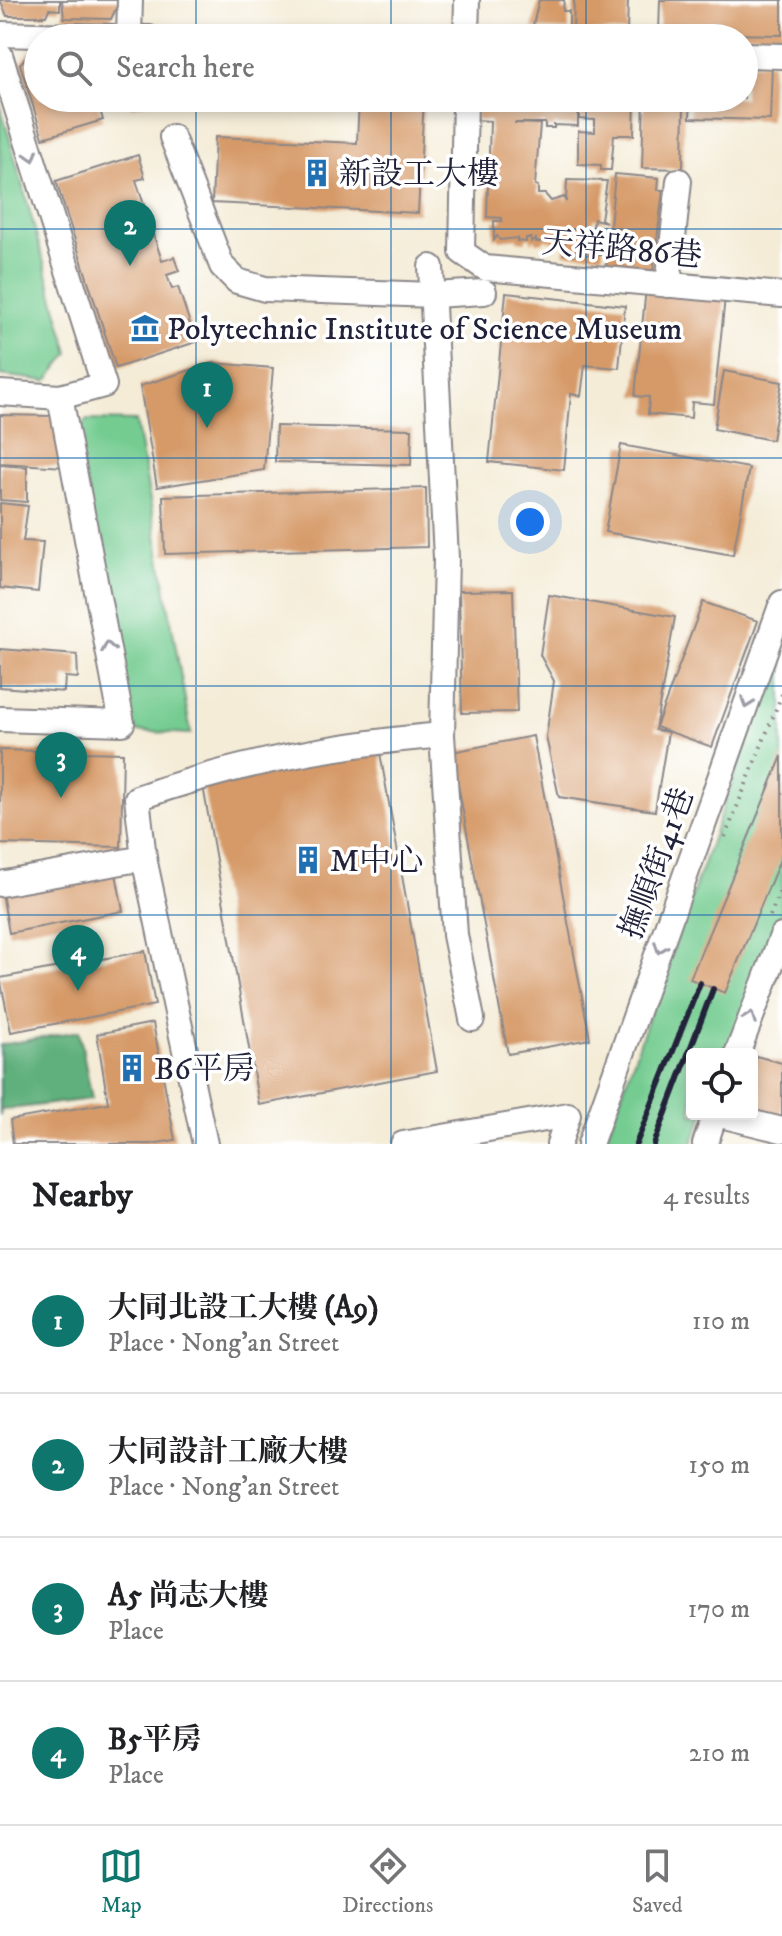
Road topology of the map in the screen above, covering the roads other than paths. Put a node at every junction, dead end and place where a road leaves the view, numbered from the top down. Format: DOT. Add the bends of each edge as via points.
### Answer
graph roads {
  1 [pos="130,0"];
  2 [pos="467,0"];
  3 [pos="129,24"];
  4 [pos="466,24"];
  5 [pos="0,34"];
  6 [pos="24,35"];
  7 [pos="0,55"];
  8 [pos="758,55"];
  9 [pos="782,56"];
  10 [pos="465,112"];
  11 [pos="172,137"];
  12 [pos="679,181"];
  13 [pos="431,267"];
  14 [pos="668,285"];
  15 [pos="484,292"];
  16 [pos="434,295"];
  17 [pos="782,295"];
  18 [pos="0,393"];
  19 [pos="60,397"];
  20 [pos="782,603"];
  21 [pos="0,719"];
  22 [pos="442,735"];
  23 [pos="144,858"];
  24 [pos="0,884"];
  25 [pos="782,936"];
  26 [pos="773,982"];
  27 [pos="472,1019"];
  28 [pos="740,1048"];
  29 [pos="713,1120"];
  30 [pos="740,1120"];
  31 [pos="782,1130"];
  32 [pos="205,1144"];
  33 [pos="403,1144"];
  34 [pos="559,1144"];
  35 [pos="590,1144"];
  36 [pos="705,1144"];
  1 -- 3 [label="street"];
  2 -- 4 [label="street"];
  5 -- 6 [label="street"];
  7 -- 19 [label="street, one-way" via="104,385"];
  8 -- 9 [label="street"];
  10 -- 14 [label="street, 天祥路86巷" via="462,252 485,268"];
  11 -- 16 [label="street" via="222,266 237,281 265,289"];
  12 -- 14 [label="street"];
  13 -- 16 [label="street"];
  14 -- 17 [label="street, 天祥路86巷"];
  15 -- 16 [label="street"];
  16 -- 22 [label="street" via="446,558"];
  18 -- 19 [label="street"];
  21 -- 19 [label="street, one-way" via="122,723"];
  20 -- 35 [label="street, 撫順街41巷, one-way"];
  22 -- 23 [label="street" via="354,742 203,774 137,798"];
  22 -- 27 [label="street" via="455,935"];
  23 -- 24 [label="street"];
  23 -- 32 [label="street"];
  25 -- 26 [label="street"];
  28 -- 26 [label="street, one-way"];
  29 -- 36 [label="street"];
  30 -- 31 [label="street"];
  33 -- 34 [label="street" via="568,1115"];
}
